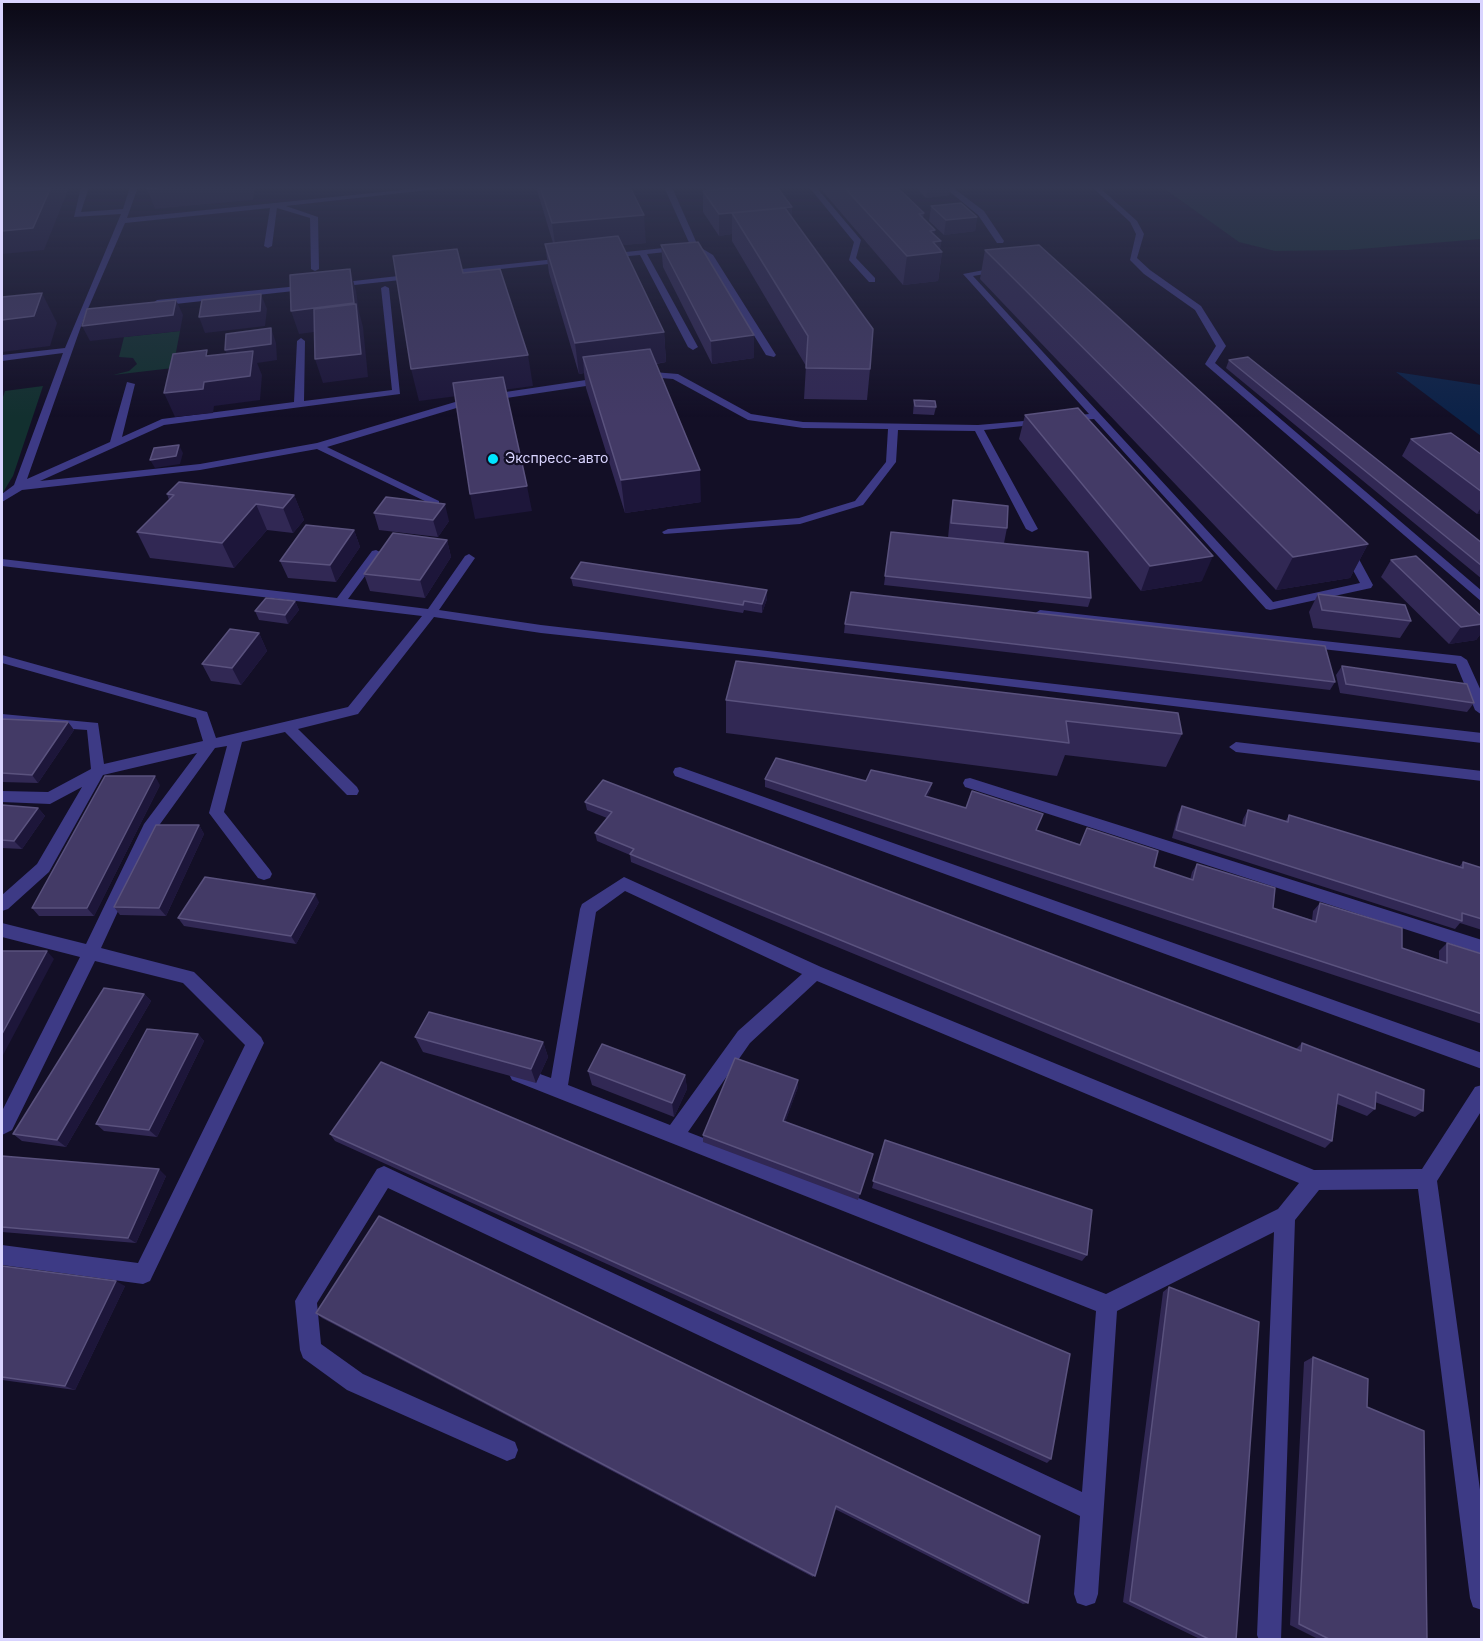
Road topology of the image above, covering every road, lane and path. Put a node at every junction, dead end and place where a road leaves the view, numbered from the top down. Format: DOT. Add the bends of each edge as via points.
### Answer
graph roads {
  1 [pos="103,264"];
  2 [pos="315,264"];
  3 [pos="545,264"];
  4 [pos="648,264"];
  5 [pos="714,264"];
  6 [pos="857,264"];
  7 [pos="1139,264"];
  8 [pos="1011,268"];
  9 [pos="315,269"];
  10 [pos="872,280"];
  11 [pos="385,288"];
  12 [pos="142,305"];
  13 [pos="94,310"];
  14 [pos="82,311"];
  15 [pos="301,341"];
  16 [pos="693,347"];
  17 [pos="69,350"];
  18 [pos="771,355"];
  19 [pos="2,358"];
  20 [pos="130,384"];
  21 [pos="299,405"];
  22 [pos="1097,416"];
  23 [pos="1061,420"];
  24 [pos="1049,421"];
  25 [pos="893,425"];
  26 [pos="978,428"];
  27 [pos="115,444"];
  28 [pos="318,446"];
  29 [pos="20,487"];
  30 [pos="2,499"];
  31 [pos="435,503"];
  32 [pos="1032,529"];
  33 [pos="668,532"];
  34 [pos="1343,541"];
  35 [pos="376,553"];
  36 [pos="469,558"];
  37 [pos="2,562"];
  38 [pos="1482,598"];
  39 [pos="340,602"];
  40 [pos="1026,612"];
  41 [pos="431,613"];
  42 [pos="2,659"];
  43 [pos="1482,710"];
  44 [pos="2,719"];
  45 [pos="288,727"];
  46 [pos="236,738"];
  47 [pos="1482,738"];
  48 [pos="211,744"];
  49 [pos="1236,747"];
  50 [pos="98,771"];
  51 [pos="680,772"];
  52 [pos="1482,776"];
  53 [pos="970,783"];
  54 [pos="352,791"];
  55 [pos="2,796"];
  56 [pos="264,874"];
  57 [pos="2,904"];
  58 [pos="2,930"];
  59 [pos="1482,947"];
  60 [pos="90,953"];
  61 [pos="815,972"];
  62 [pos="1482,1061"];
  63 [pos="503,1068"];
  64 [pos="558,1089"];
  65 [pos="1482,1093"];
  66 [pos="2,1126"];
  67 [pos="674,1135"];
  68 [pos="1427,1179"];
  69 [pos="1314,1180"];
  70 [pos="1285,1216"];
  71 [pos="2,1255"];
  72 [pos="1107,1305"];
  73 [pos="507,1450"];
  74 [pos="1092,1509"];
  75 [pos="1086,1594"];
  76 [pos="1482,1598"];
  77 [pos="1270,1635"];
  1 -- 14 [label="lane"];
  2 -- 9 [label="lane"];
  3 -- 12 [label="lane" via="476,274"];
  4 -- 16 [label="lane"];
  5 -- 18 [label="lane"];
  6 -- 10 [label="lane"];
  7 -- 38 [label="lane" via="1198,308 1221,346 1210,364"];
  8 -- 22 [label="lane" via="967,274"];
  11 -- 21 [label="lane" via="397,392"];
  13 -- 14 [label="lane"];
  14 -- 17 [label="lane"];
  15 -- 21 [label="lane"];
  17 -- 19 [label="lane"];
  17 -- 29 [label="lane"];
  20 -- 27 [label="lane"];
  21 -- 27 [label="lane" via="162,422"];
  22 -- 23 [label="lane"];
  22 -- 34 [label="lane" via="1270,606 1367,585"];
  24 -- 26 [label="lane"];
  25 -- 26 [label="lane"];
  25 -- 28 [label="lane" via="803,425 748,417 675,376 646,373 472,400"];
  25 -- 33 [label="lane" via="891,462 859,503 800,520"];
  26 -- 32 [label="lane"];
  27 -- 29 [label="lane"];
  28 -- 29 [label="lane" via="200,467"];
  28 -- 31 [label="lane"];
  29 -- 30 [label="lane"];
  35 -- 39 [label="lane"];
  36 -- 41 [label="lane"];
  37 -- 39 [label="lane"];
  39 -- 41 [label="lane"];
  40 -- 43 [label="lane" via="1461,660"];
  41 -- 45 [label="lane" via="353,711"];
  41 -- 47 [label="lane"];
  42 -- 48 [label="lane" via="202,716"];
  44 -- 50 [label="lane" via="93,726"];
  45 -- 46 [label="lane"];
  45 -- 54 [label="lane"];
  46 -- 48 [label="lane"];
  46 -- 56 [label="lane" via="216,813"];
  48 -- 50 [label="lane"];
  48 -- 60 [label="lane" via="148,828"];
  49 -- 52 [label="lane"];
  50 -- 55 [label="lane" via="50,798"];
  50 -- 57 [label="lane" via="43,868"];
  51 -- 62 [label="lane"];
  53 -- 59 [label="lane"];
  58 -- 60 [label="lane"];
  60 -- 66 [label="lane"];
  60 -- 71 [label="lane" via="188,977 255,1043 143,1274"];
  61 -- 64 [label="lane" via="624,883 588,909"];
  61 -- 67 [label="lane" via="744,1037"];
  61 -- 69 [label="lane"];
  63 -- 64 [label="lane"];
  64 -- 67 [label="lane"];
  65 -- 68 [label="lane"];
  67 -- 72 [label="lane"];
  68 -- 69 [label="lane"];
  68 -- 76 [label="lane"];
  69 -- 70 [label="lane"];
  70 -- 72 [label="lane"];
  70 -- 77 [label="lane"];
  72 -- 74 [label="lane"];
  73 -- 74 [label="lane" via="356,1382 311,1350 306,1300 384,1176"];
  74 -- 75 [label="lane"];
}
